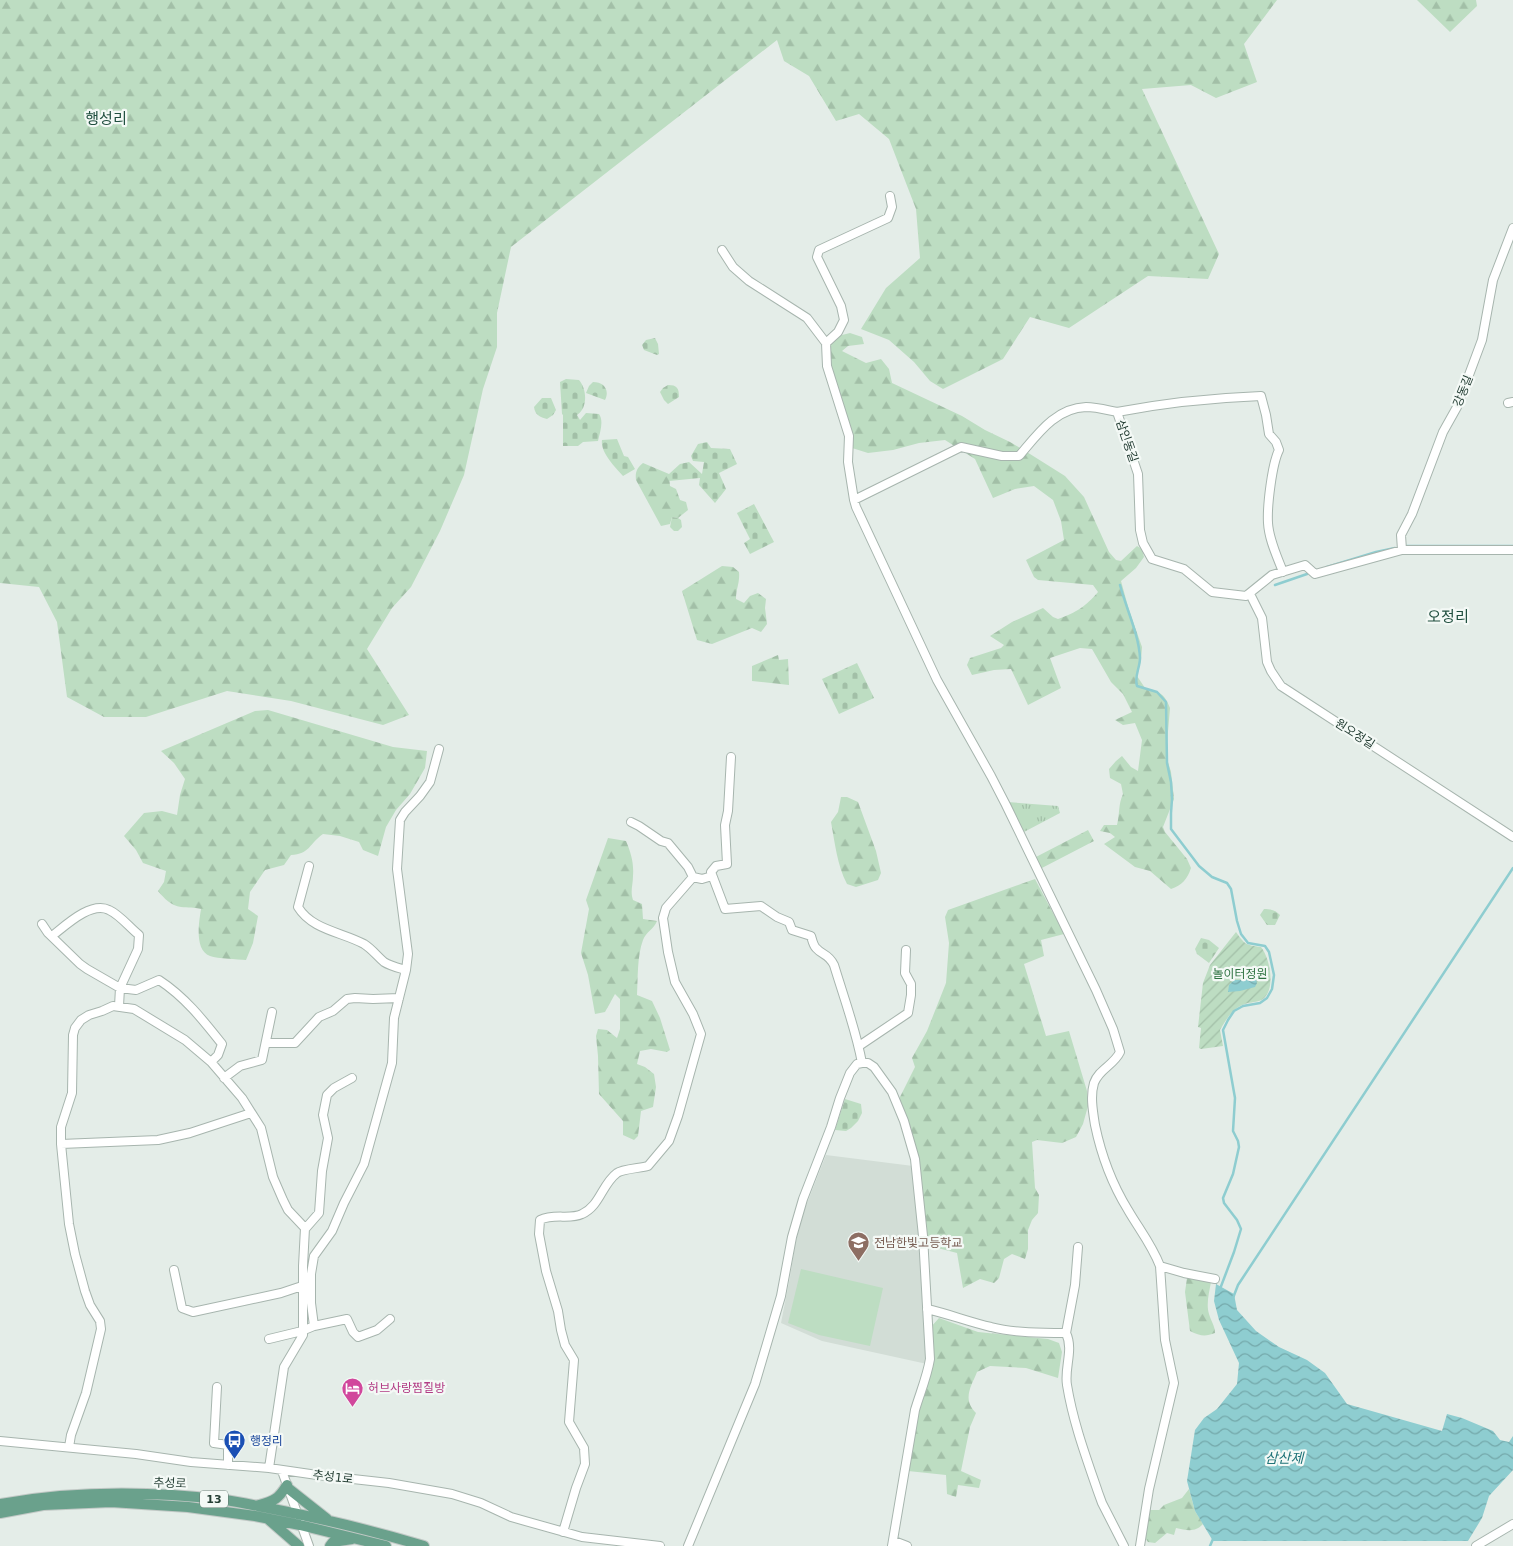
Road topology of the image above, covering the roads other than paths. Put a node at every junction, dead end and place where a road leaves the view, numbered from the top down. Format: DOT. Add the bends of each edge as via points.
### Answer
graph roads {
  1 [pos="890,196"];
  2 [pos="1513,228"];
  3 [pos="722,250"];
  4 [pos="826,343"];
  5 [pos="1117,412"];
  6 [pos="854,500"];
  7 [pos="1402,550"];
  8 [pos="1513,550"];
  9 [pos="1284,572"];
  10 [pos="1250,594"];
  11 [pos="439,749"];
  12 [pos="731,757"];
  13 [pos="631,822"];
  14 [pos="1513,838"];
  15 [pos="309,866"];
  16 [pos="693,876"];
  17 [pos="712,876"];
  18 [pos="42,924"];
  19 [pos="52,936"];
  20 [pos="906,950"];
  21 [pos="406,970"];
  22 [pos="120,988"];
  23 [pos="399,998"];
  24 [pos="119,1006"];
  25 [pos="272,1012"];
  26 [pos="266,1043"];
  27 [pos="859,1046"];
  28 [pos="211,1062"];
  29 [pos="862,1063"];
  30 [pos="224,1078"];
  31 [pos="352,1078"];
  32 [pos="251,1113"];
  33 [pos="61,1144"];
  34 [pos="305,1229"];
  35 [pos="1078,1247"];
  36 [pos="1160,1266"];
  37 [pos="174,1270"];
  38 [pos="1215,1279"];
  39 [pos="302,1286"];
  40 [pos="927,1310"];
  41 [pos="390,1319"];
  42 [pos="314,1326"];
  43 [pos="302,1331"];
  44 [pos="1066,1333"];
  45 [pos="269,1339"];
  46 [pos="217,1387"];
  47 [pos="0,1441"];
  48 [pos="69,1447"];
  49 [pos="228,1464"];
  50 [pos="269,1468"];
  51 [pos="282,1471"];
  52 [pos="288,1487"];
  53 [pos="0,1504"];
  54 [pos="256,1506"];
  55 [pos="0,1513"];
  56 [pos="297,1514"];
  57 [pos="268,1519"];
  58 [pos="332,1522"];
  59 [pos="1513,1524"];
  60 [pos="300,1525"];
  61 [pos="563,1532"];
  62 [pos="357,1539"];
  63 [pos="893,1544"];
  64 [pos="299,1546"];
  65 [pos="309,1546"];
  66 [pos="330,1546"];
  67 [pos="386,1546"];
  68 [pos="424,1546"];
  69 [pos="660,1546"];
  70 [pos="688,1546"];
  71 [pos="907,1546"];
  72 [pos="1124,1546"];
  73 [pos="1140,1546"];
  74 [pos="1476,1546"];
  1 -- 4 [label="street" via="892,207 888,218 819,250 817,257 841,306 844,320 838,332"];
  2 -- 7 [label="street, 강동길" via="1493,280 1482,340 1457,407 1443,432 1401,535"];
  3 -- 4 [label="street" via="733,267 749,281 807,318"];
  4 -- 6 [label="street" via="827,366 849,436 848,462"];
  5 -- 6 [label="street, 삼인동길" via="1086,407 1065,411 1045,425 1019,456 1002,456 961,447"];
  5 -- 9 [label="street" via="1158,404 1261,396 1268,434 1279,450 1271,484 1268,522 1272,545"];
  5 -- 10 [label="street, 삼인동길" via="1138,474 1140,530 1143,544 1152,559 1184,569 1212,592"];
  6 -- 36 [label="street" via="937,680 991,776 1113,1029 1120,1052 1116,1060 1100,1072 1093,1085 1093,1115 1114,1183 1155,1251"];
  7 -- 8 [label="street"];
  7 -- 9 [label="street" via="1315,574 1305,565"];
  9 -- 10 [label="street" via="1272,575"];
  10 -- 14 [label="street, 원오정길" via="1262,618 1267,662 1281,686"];
  11 -- 21 [label="street" via="430,782 399,824 396,869 408,954"];
  12 -- 17 [label="street" via="725,825 727,864 716,866"];
  13 -- 16 [label="street" via="668,843"];
  15 -- 21 [label="street" via="298,907 301,912 324,928 367,946 385,962"];
  16 -- 17 [label="street"];
  16 -- 61 [label="street" via="666,908 663,918 675,982 701,1034 669,1141 648,1166 618,1171 596,1203 580,1216 548,1216 540,1220 539,1234 560,1330 574,1360 569,1422 584,1448 585,1464"];
  17 -- 27 [label="street" via="725,909 761,906 789,922 792,930 811,936 815,946 831,959"];
  18 -- 19 [label="street"];
  19 -- 22 [label="street" via="87,970"];
  19 -- 22 [label="street" via="84,912 103,908 110,910 139,935 138,949"];
  20 -- 27 [label="street" via="904,973 911,984 908,1013"];
  21 -- 23 [label="street"];
  22 -- 24 [label="street"];
  22 -- 28 [label="street" via="136,990 159,980 179,994 222,1044"];
  23 -- 26 [label="street" via="347,999 333,1011 319,1017 296,1043"];
  23 -- 42 [label="street" via="394,1018 392,1063 366,1159 332,1231 316,1251 312,1262"];
  24 -- 28 [label="street" via="134,1010 171,1031"];
  24 -- 33 [label="street" via="86,1017 74,1031 72,1093 61,1127"];
  25 -- 26 [label="street"];
  26 -- 30 [label="street" via="262,1060 240,1066"];
  27 -- 29 [label="street"];
  28 -- 30 [label="street"];
  29 -- 40 [label="street" via="874,1067 892,1092 915,1158"];
  29 -- 70 [label="street" via="853,1068 845,1083 803,1199 782,1296 755,1384"];
  30 -- 32 [label="street"];
  31 -- 34 [label="street" via="327,1094 323,1116 328,1138 319,1213"];
  32 -- 33 [label="street" via="158,1140"];
  32 -- 34 [label="street" via="263,1134 273,1177 283,1200"];
  33 -- 48 [label="street" via="75,1254 90,1305 101,1323 86,1393"];
  34 -- 39 [label="street"];
  35 -- 44 [label="street"];
  36 -- 38 [label="street"];
  36 -- 73 [label="street" via="1165,1340 1174,1383 1149,1490"];
  37 -- 39 [label="street" via="182,1308 193,1312"];
  39 -- 43 [label="street"];
  40 -- 44 [label="street" via="994,1328"];
  40 -- 63 [label="street" via="930,1359 915,1410"];
  41 -- 42 [label="street" via="378,1330 358,1337 347,1319"];
  42 -- 43 [label="street"];
  43 -- 45 [label="street"];
  43 -- 50 [label="street" via="284,1367"];
  44 -- 72 [label="street" via="1070,1351 1066,1383 1074,1418 1102,1504"];
  46 -- 49 [label="street" via="214,1443 228,1445"];
  47 -- 48 [label="street, 추성1로"];
  48 -- 49 [label="street, 추성1로"];
  49 -- 50 [label="street, 추성1로"];
  50 -- 51 [label="street, 추성1로"];
  51 -- 52 [label="street"];
  51 -- 61 [label="street, 추성1로" via="452,1494 511,1517"];
  52 -- 54 [label="main road" via="274,1501"];
  52 -- 56 [label="street"];
  52 -- 58 [label="main road"];
  53 -- 54 [label="main road, 추성로 / 13" via="91,1494 184,1496"];
  54 -- 56 [label="main road, 추성로 / 13"];
  55 -- 57 [label="main road, 추성로 / 13" via="43,1505 111,1502 188,1507"];
  56 -- 58 [label="main road, 추성로 / 13"];
  56 -- 60 [label="street"];
  57 -- 60 [label="main road, 추성로 / 13"];
  57 -- 64 [label="main road"];
  58 -- 68 [label="main road, 추성로 / 13"];
  59 -- 74 [label="street"];
  60 -- 62 [label="main road, 추성로 / 13"];
  60 -- 65 [label="street"];
  61 -- 69 [label="street, 추성1로"];
  62 -- 66 [label="main road" via="333,1542"];
  62 -- 67 [label="main road, 추성로 / 13"];
  63 -- 71 [label="street"];
}
